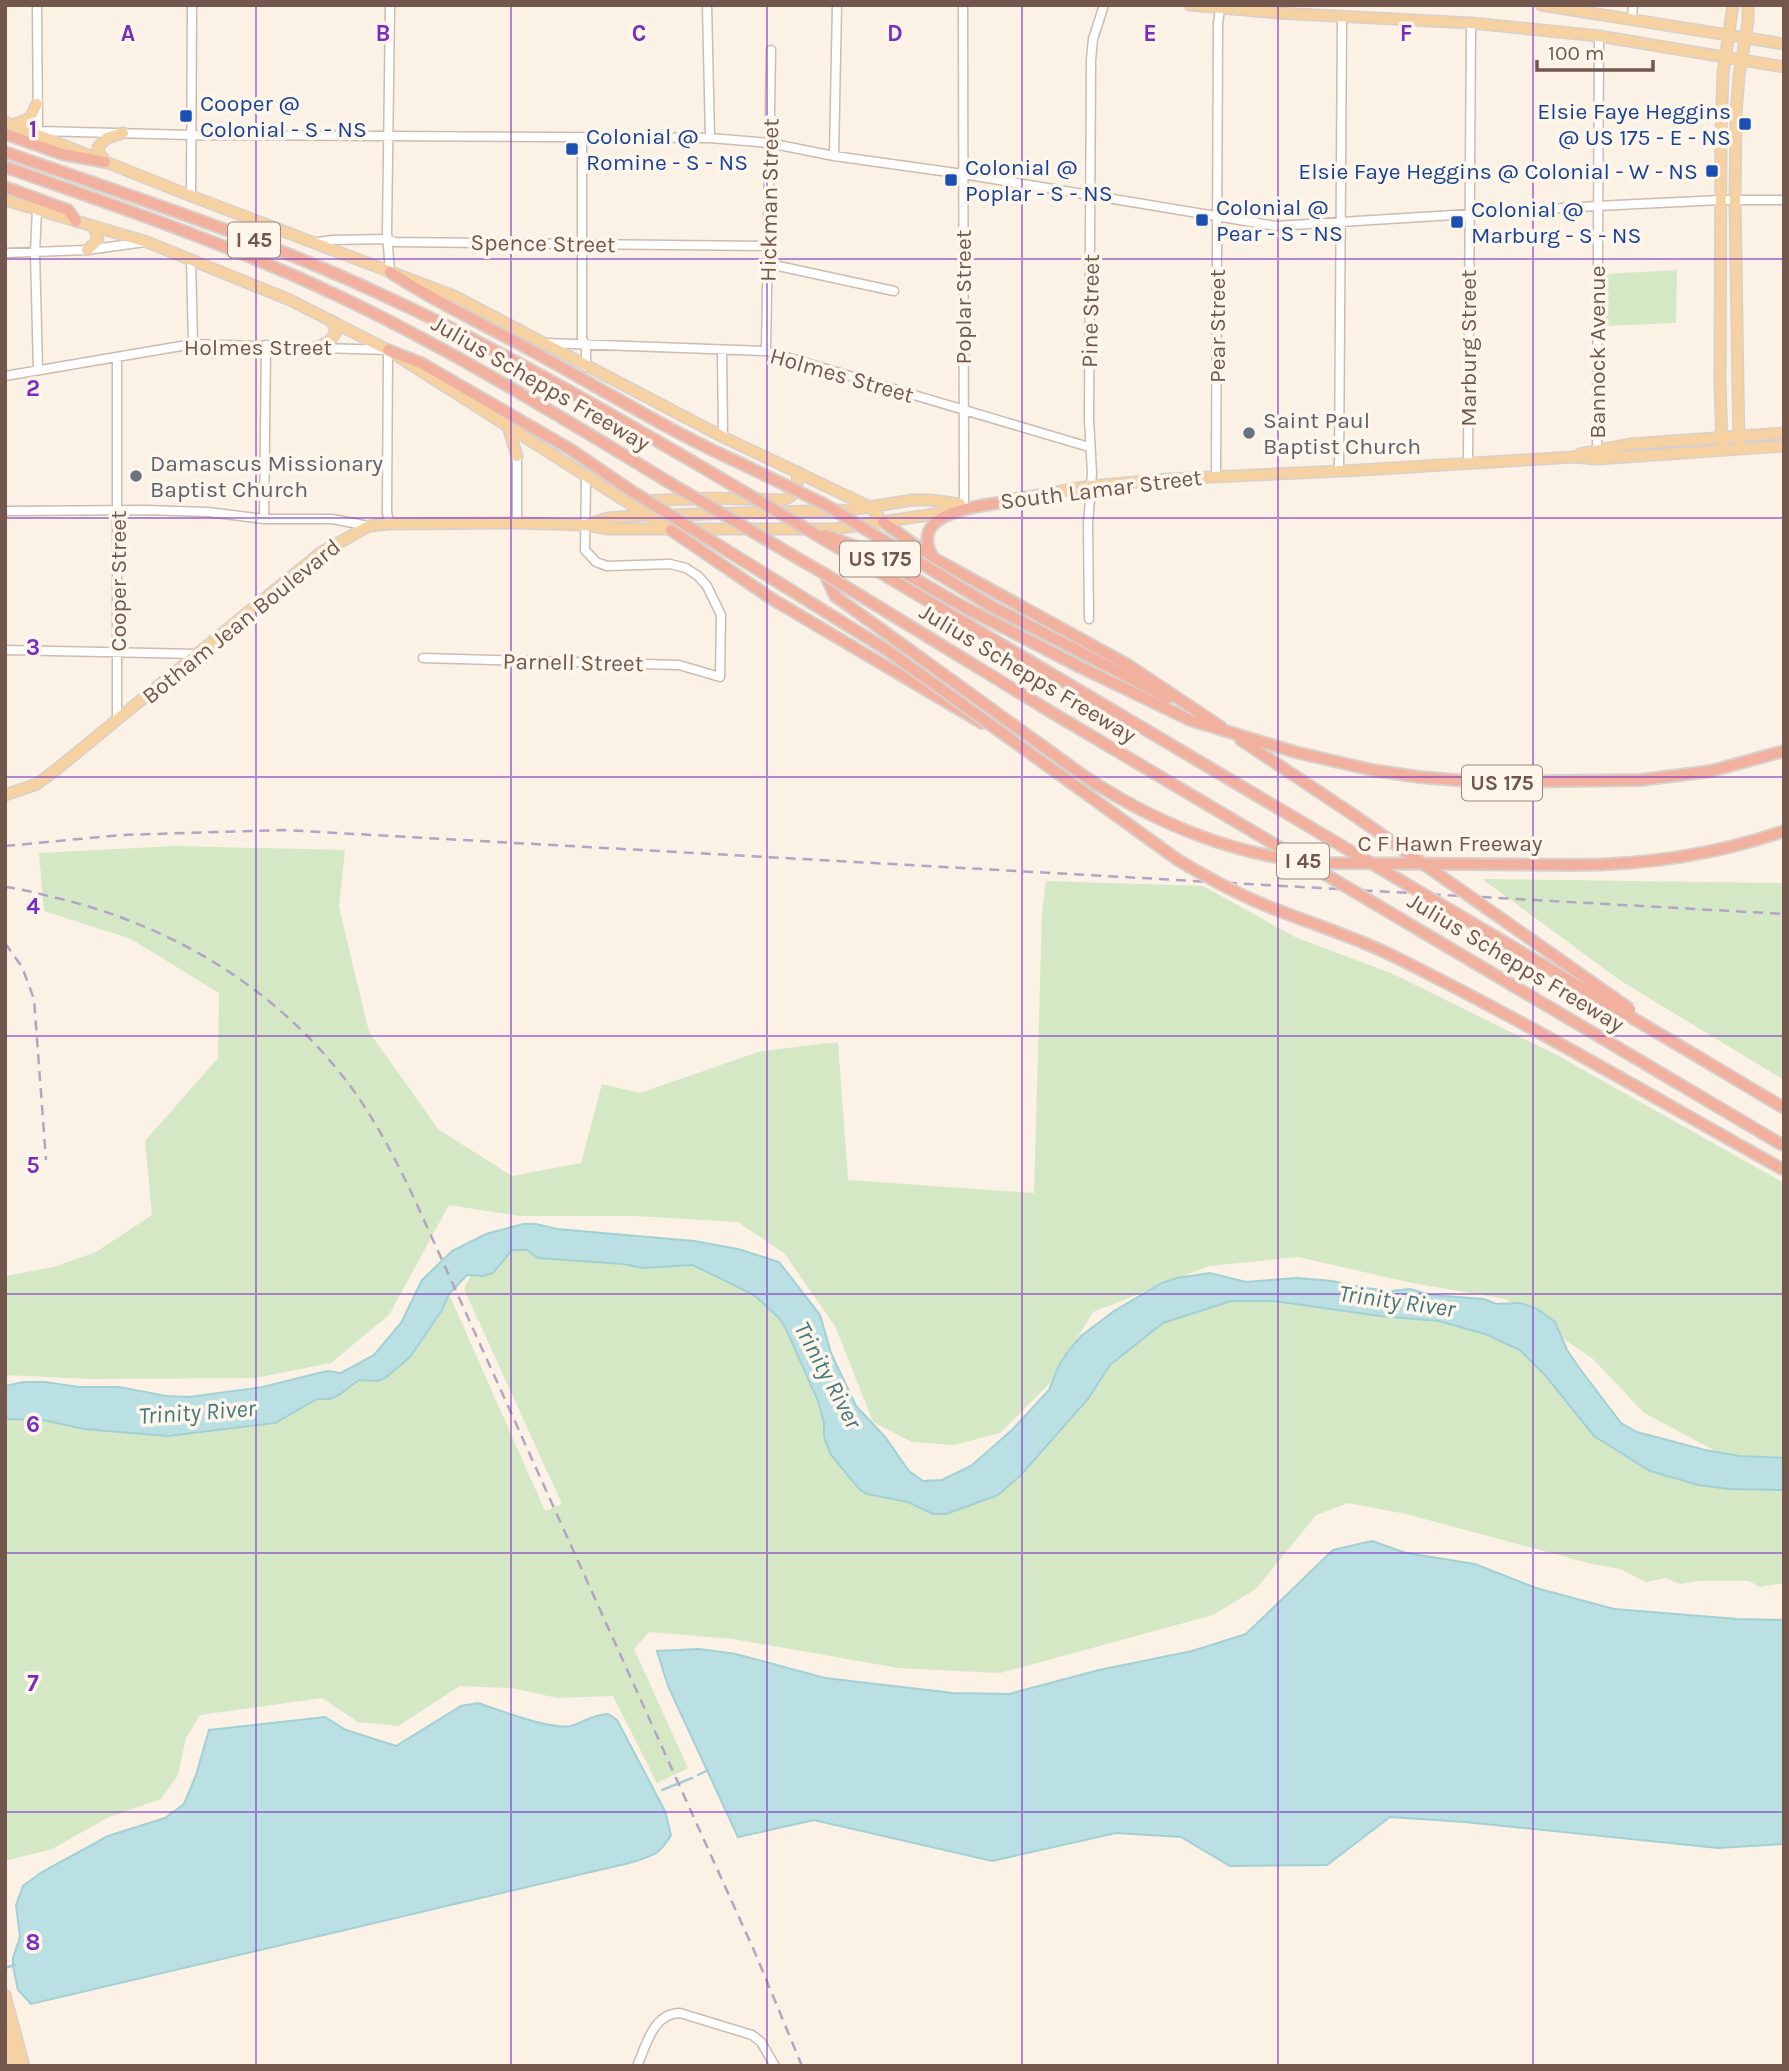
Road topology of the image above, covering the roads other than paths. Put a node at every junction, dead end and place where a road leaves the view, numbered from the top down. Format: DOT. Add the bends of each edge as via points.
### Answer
graph roads {
  1 [pos="37,5"];
  2 [pos="192,5"];
  3 [pos="390,5"];
  4 [pos="707,5"];
  5 [pos="837,5"];
  6 [pos="964,5"];
  7 [pos="1104,5"];
  8 [pos="1190,5"];
  9 [pos="1541,5"];
  10 [pos="1633,5"];
  11 [pos="1733,5"];
  12 [pos="1748,5"];
  13 [pos="1220,9"];
  14 [pos="1342,17"];
  15 [pos="1632,18"];
  16 [pos="1471,23"];
  17 [pos="1730,34"];
  18 [pos="1599,36"];
  19 [pos="1745,37"];
  20 [pos="1784,44"];
  21 [pos="772,50"];
  22 [pos="1726,57"];
  23 [pos="1741,60"];
  24 [pos="1784,67"];
  25 [pos="37,104"];
  26 [pos="8,127"];
  27 [pos="39,133"];
  28 [pos="123,133"];
  29 [pos="191,135"];
  30 [pos="388,137"];
  31 [pos="582,137"];
  32 [pos="710,138"];
  33 [pos="769,143"];
  34 [pos="5,152"];
  35 [pos="834,156"];
  36 [pos="105,162"];
  37 [pos="5,167"];
  38 [pos="963,174"];
  39 [pos="5,187"];
  40 [pos="1091,195"];
  41 [pos="191,196"];
  42 [pos="5,200"];
  43 [pos="1720,200"];
  44 [pos="1735,200"];
  45 [pos="1784,200"];
  46 [pos="1597,206"];
  47 [pos="37,209"];
  48 [pos="1468,212"];
  49 [pos="1217,216"];
  50 [pos="76,221"];
  51 [pos="1340,221"];
  52 [pos="94,227"];
  53 [pos="388,239"];
  54 [pos="147,242"];
  55 [pos="318,242"];
  56 [pos="581,243"];
  57 [pos="768,246"];
  58 [pos="87,250"];
  59 [pos="5,253"];
  60 [pos="35,253"];
  61 [pos="191,260"];
  62 [pos="769,264"];
  63 [pos="390,272"];
  64 [pos="894,291"];
  65 [pos="331,320"];
  66 [pos="1720,320"];
  67 [pos="1736,320"];
  68 [pos="545,343"];
  69 [pos="192,344"];
  70 [pos="584,344"];
  71 [pos="265,345"];
  72 [pos="316,347"];
  73 [pos="388,350"];
  74 [pos="722,350"];
  75 [pos="766,351"];
  76 [pos="117,357"];
  77 [pos="586,367"];
  78 [pos="38,369"];
  79 [pos="5,376"];
  80 [pos="964,412"];
  81 [pos="508,426"];
  82 [pos="1784,433"];
  83 [pos="723,436"];
  84 [pos="1738,436"];
  85 [pos="1722,437"];
  86 [pos="528,440"];
  87 [pos="1784,446"];
  88 [pos="1090,447"];
  89 [pos="1722,449"];
  90 [pos="1739,449"];
  91 [pos="1597,454"];
  92 [pos="517,456"];
  93 [pos="1468,463"];
  94 [pos="1339,471"];
  95 [pos="798,472"];
  96 [pos="586,476"];
  97 [pos="1216,476"];
  98 [pos="1091,486"];
  99 [pos="845,494"];
  100 [pos="1010,501"];
  101 [pos="628,503"];
  102 [pos="964,505"];
  103 [pos="870,507"];
  104 [pos="118,510"];
  105 [pos="850,510"];
  106 [pos="5,511"];
  107 [pos="646,515"];
  108 [pos="264,519"];
  109 [pos="793,522"];
  110 [pos="883,522"];
  111 [pos="517,523"];
  112 [pos="390,524"];
  113 [pos="585,525"];
  114 [pos="369,526"];
  115 [pos="834,529"];
  116 [pos="671,530"];
  117 [pos="935,559"];
  118 [pos="825,574"];
  119 [pos="1089,619"];
  120 [pos="5,650"];
  121 [pos="118,651"];
  122 [pos="198,654"];
  123 [pos="423,659"];
  124 [pos="117,721"];
  125 [pos="1214,722"];
  126 [pos="1026,750"];
  127 [pos="1784,751"];
  128 [pos="5,795"];
  129 [pos="1784,831"];
  130 [pos="1695,1055"];
  131 [pos="1784,1108"];
  132 [pos="1784,1146"];
  133 [pos="1784,1170"];
  134 [pos="5,1995"];
  135 [pos="5,2031"];
  136 [pos="15,2066"];
  137 [pos="24,2066"];
  138 [pos="637,2066"];
  139 [pos="775,2066"];
  1 -- 25 [label="street"];
  2 -- 29 [label="street"];
  3 -- 30 [label="street"];
  4 -- 32 [label="street"];
  5 -- 35 [label="street"];
  6 -- 38 [label="street, Poplar Street"];
  7 -- 40 [label="street, Pine Street" via="1091,60"];
  8 -- 13 [label="main road"];
  9 -- 15 [label="main road"];
  10 -- 15 [label="street"];
  11 -- 17 [label="main road"];
  12 -- 19 [label="main road"];
  13 -- 14 [label="main road"];
  13 -- 49 [label="street, Pear Street"];
  14 -- 16 [label="main road"];
  14 -- 51 [label="street"];
  15 -- 17 [label="main road"];
  16 -- 18 [label="main road"];
  16 -- 48 [label="street, Marburg Street"];
  17 -- 19 [label="main road"];
  17 -- 22 [label="main road"];
  18 -- 22 [label="main road"];
  18 -- 46 [label="street, Bannock Avenue"];
  19 -- 20 [label="main road"];
  19 -- 23 [label="main road"];
  21 -- 33 [label="street, Hickman Street"];
  22 -- 23 [label="main road"];
  22 -- 43 [label="main road"];
  23 -- 24 [label="main road"];
  23 -- 44 [label="main road"];
  25 -- 26 [label="main road" via="30,118"];
  25 -- 27 [label="street"];
  26 -- 27 [label="main road, Julius Schepps Freeway"];
  26 -- 36 [label="highway" via="62,154"];
  27 -- 28 [label="street"];
  27 -- 36 [label="main road, Julius Schepps Freeway"];
  28 -- 29 [label="street"];
  28 -- 36 [label="main road" via="98,147"];
  29 -- 30 [label="street"];
  29 -- 41 [label="street"];
  30 -- 31 [label="street"];
  30 -- 53 [label="street"];
  31 -- 32 [label="street"];
  31 -- 56 [label="street"];
  32 -- 33 [label="street"];
  33 -- 35 [label="street"];
  33 -- 57 [label="street, Hickman Street"];
  34 -- 109 [label="highway, Julius Schepps Freeway / I 45, bridge" via="235,233 376,291 534,372"];
  35 -- 38 [label="street"];
  36 -- 41 [label="main road, Julius Schepps Freeway"];
  37 -- 118 [label="highway, Julius Schepps Freeway / I 45, bridge" via="204,238 333,294 458,358"];
  38 -- 40 [label="street"];
  38 -- 80 [label="street, Poplar Street"];
  39 -- 50 [label="highway" via="68,210"];
  40 -- 49 [label="street"];
  40 -- 88 [label="street, Pine Street"];
  41 -- 55 [label="main road, Julius Schepps Freeway"];
  42 -- 47 [label="main road"];
  43 -- 44 [label="street"];
  43 -- 46 [label="street"];
  43 -- 66 [label="main road"];
  44 -- 45 [label="street"];
  44 -- 67 [label="main road"];
  46 -- 48 [label="street"];
  46 -- 91 [label="street, Bannock Avenue"];
  47 -- 50 [label="main road"];
  47 -- 60 [label="street"];
  48 -- 51 [label="street"];
  48 -- 93 [label="street, Marburg Street"];
  49 -- 51 [label="street" via="1276,226"];
  49 -- 97 [label="street, Pear Street"];
  50 -- 52 [label="main road"];
  51 -- 94 [label="street"];
  52 -- 54 [label="main road"];
  52 -- 58 [label="main road" via="98,240"];
  53 -- 55 [label="street, Spence Street"];
  53 -- 56 [label="street, Spence Street"];
  53 -- 63 [label="street"];
  54 -- 58 [label="street"];
  54 -- 61 [label="main road"];
  55 -- 63 [label="main road, Julius Schepps Freeway"];
  56 -- 57 [label="street, Spence Street"];
  56 -- 70 [label="street"];
  57 -- 62 [label="street, Hickman Street"];
  58 -- 60 [label="street"];
  59 -- 60 [label="street"];
  60 -- 78 [label="street"];
  61 -- 65 [label="main road"];
  61 -- 69 [label="street"];
  62 -- 64 [label="street"];
  62 -- 75 [label="street, Hickman Street"];
  63 -- 68 [label="main road, Julius Schepps Freeway" via="454,296"];
  63 -- 125 [label="highway, bridge" via="678,433 824,504 991,606"];
  65 -- 72 [label="main road" via="333,337"];
  65 -- 73 [label="main road"];
  66 -- 67 [label="main road"];
  66 -- 85 [label="main road"];
  67 -- 84 [label="main road"];
  68 -- 70 [label="street, Holmes Street"];
  68 -- 77 [label="main road, Julius Schepps Freeway"];
  69 -- 71 [label="street, Holmes Street"];
  69 -- 76 [label="street, Holmes Street"];
  70 -- 74 [label="street, Holmes Street"];
  70 -- 77 [label="street"];
  71 -- 72 [label="street, Holmes Street"];
  71 -- 108 [label="street"];
  72 -- 73 [label="street, Holmes Street"];
  73 -- 81 [label="main road"];
  73 -- 112 [label="street"];
  73 -- 126 [label="highway, bridge" via="421,363 570,449 856,629"];
  74 -- 75 [label="street, Holmes Street"];
  74 -- 83 [label="street"];
  75 -- 80 [label="street, Holmes Street"];
  76 -- 78 [label="street, Holmes Street"];
  76 -- 104 [label="street, Cooper Street"];
  77 -- 83 [label="main road, Julius Schepps Freeway"];
  78 -- 79 [label="street, Holmes Street"];
  80 -- 88 [label="street, Holmes Street"];
  80 -- 102 [label="street, Poplar Street"];
  81 -- 86 [label="main road"];
  81 -- 92 [label="main road"];
  82 -- 84 [label="main road, South Lamar Street"];
  83 -- 95 [label="main road, Julius Schepps Freeway"];
  84 -- 85 [label="main road, South Lamar Street"];
  84 -- 90 [label="main road"];
  85 -- 89 [label="main road"];
  85 -- 91 [label="main road, South Lamar Street" via="1632,444"];
  86 -- 92 [label="main road"];
  86 -- 96 [label="main road"];
  87 -- 90 [label="main road, South Lamar Street"];
  88 -- 98 [label="street, Pine Street"];
  89 -- 90 [label="main road, South Lamar Street"];
  89 -- 91 [label="main road, South Lamar Street"];
  91 -- 93 [label="main road, South Lamar Street"];
  92 -- 111 [label="street"];
  93 -- 94 [label="main road, South Lamar Street"];
  94 -- 97 [label="main road, South Lamar Street"];
  95 -- 99 [label="main road, Julius Schepps Freeway"];
  95 -- 101 [label="main road" via="795,492 782,500 664,498"];
  96 -- 101 [label="main road"];
  96 -- 113 [label="street"];
  97 -- 98 [label="main road, South Lamar Street"];
  98 -- 100 [label="main road, South Lamar Street"];
  98 -- 119 [label="street, Pine Street"];
  99 -- 103 [label="main road, Julius Schepps Freeway"];
  99 -- 105 [label="main road"];
  100 -- 102 [label="main road, South Lamar Street"];
  100 -- 117 [label="highway" via="937,520 927,537"];
  101 -- 107 [label="main road"];
  102 -- 103 [label="main road, South Lamar Street" via="913,500"];
  102 -- 110 [label="main road, South Lamar Street"];
  103 -- 105 [label="main road, South Lamar Street"];
  103 -- 110 [label="main road, Julius Schepps Freeway"];
  104 -- 106 [label="street"];
  104 -- 108 [label="street" via="208,512"];
  104 -- 121 [label="street, Cooper Street"];
  105 -- 107 [label="main road, South Lamar Street"];
  105 -- 115 [label="main road"];
  107 -- 113 [label="main road, South Lamar Street" via="608,517"];
  107 -- 116 [label="main road"];
  108 -- 114 [label="street" via="332,519"];
  109 -- 127 [label="highway, US 175, bridge" via="865,550 985,618 1190,720 1295,752 1384,772 1479,782 1642,780 1711,771"];
  109 -- 130 [label="highway, Julius Schepps Freeway / I 45, bridge"];
  110 -- 115 [label="main road, South Lamar Street"];
  110 -- 117 [label="highway"];
  111 -- 112 [label="main road, Botham Jean Boulevard"];
  111 -- 113 [label="main road, Botham Jean Boulevard"];
  112 -- 114 [label="main road, Botham Jean Boulevard"];
  113 -- 116 [label="main road, Botham Jean Boulevard"];
  113 -- 123 [label="street, Parnell Street" via="585,550 596,562 607,566 670,564 686,568 707,586 721,615 720,677 679,665"];
  114 -- 122 [label="main road, Botham Jean Boulevard" via="320,553"];
  115 -- 116 [label="main road, South Lamar Street"];
  116 -- 126 [label="highway, bridge" via="804,618"];
  117 -- 125 [label="highway" via="1078,637"];
  118 -- 129 [label="highway, C F Hawn Freeway / US 175, bridge" via="835,596 1097,785 1169,823 1248,851 1328,863 1626,865 1694,856"];
  118 -- 132 [label="highway, Julius Schepps Freeway / I 45, bridge"];
  120 -- 121 [label="street"];
  121 -- 122 [label="street"];
  121 -- 124 [label="street, Cooper Street"];
  122 -- 124 [label="main road, Botham Jean Boulevard"];
  124 -- 128 [label="main road, Botham Jean Boulevard" via="37,784"];
  125 -- 130 [label="highway, bridge"];
  126 -- 133 [label="highway, bridge" via="1178,860 1224,887 1391,956 1577,1053"];
  130 -- 131 [label="highway, Julius Schepps Freeway / I 45"];
  134 -- 137 [label="main road"];
  135 -- 136 [label="main road"];
  138 -- 139 [label="street" via="655,2027 664,2016 680,2013 752,2035"];
}
